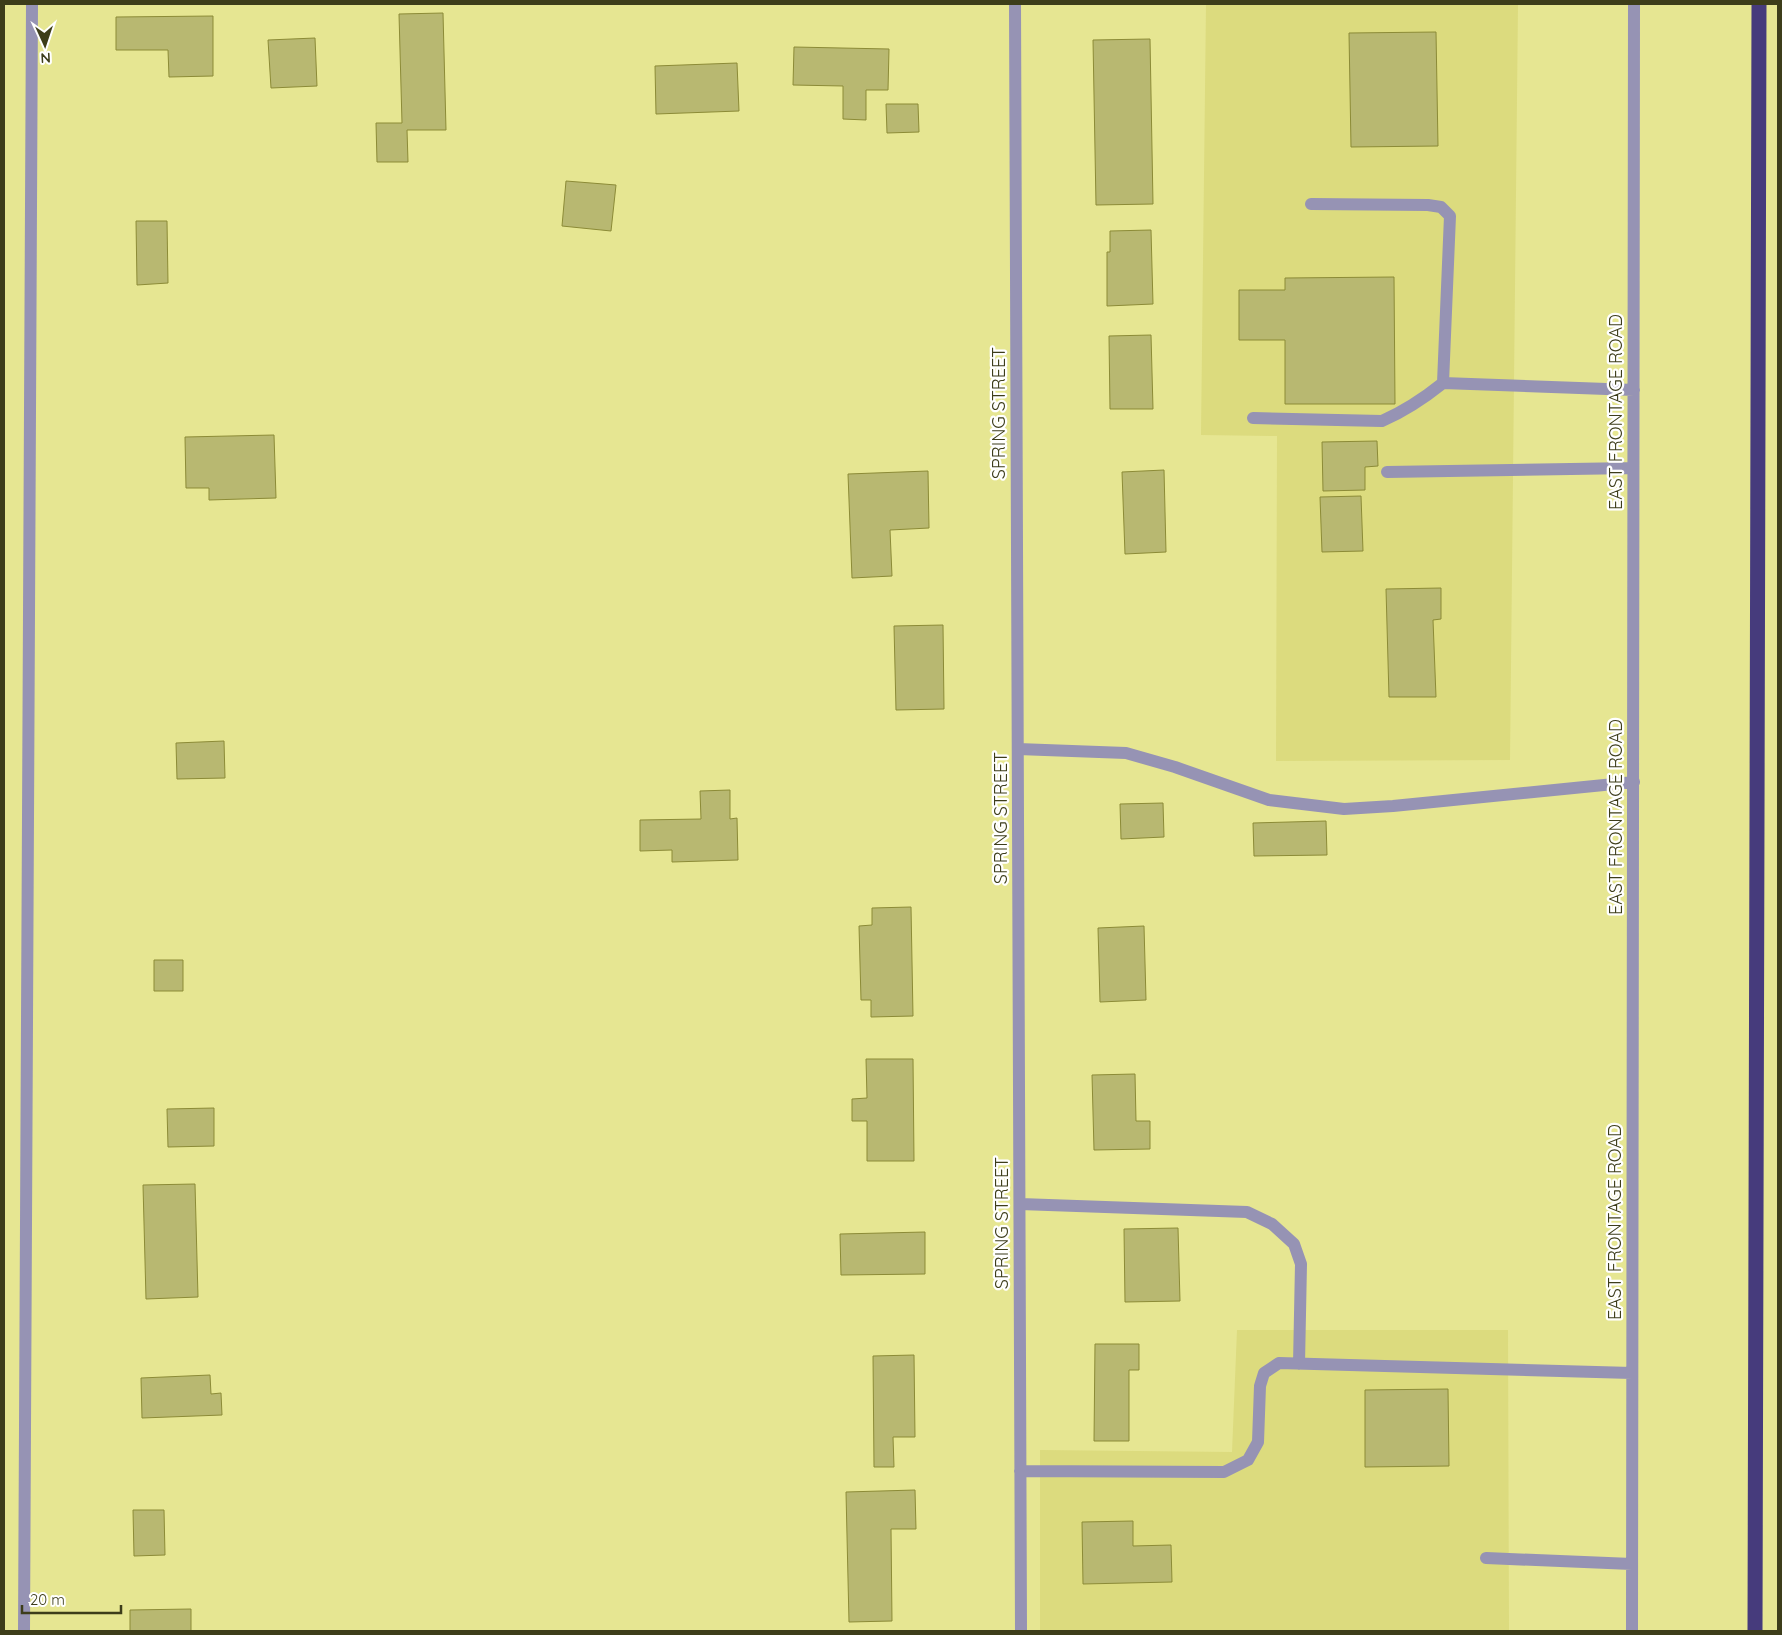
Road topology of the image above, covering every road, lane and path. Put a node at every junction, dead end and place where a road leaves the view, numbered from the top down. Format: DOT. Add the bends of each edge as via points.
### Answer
graph roads {
  1 [pos="32,4"];
  2 [pos="1015,4"];
  3 [pos="1634,4"];
  4 [pos="1759,4"];
  5 [pos="1311,204"];
  6 [pos="1443,383"];
  7 [pos="1634,390"];
  8 [pos="1253,418"];
  9 [pos="1633,468"];
  10 [pos="1387,472"];
  11 [pos="1018,749"];
  12 [pos="1634,782"];
  13 [pos="1020,1204"];
  14 [pos="1299,1364"];
  15 [pos="1632,1373"];
  16 [pos="1020,1471"];
  17 [pos="1486,1558"];
  18 [pos="1632,1564"];
  19 [pos="24,1631"];
  20 [pos="1021,1631"];
  21 [pos="1632,1631"];
  22 [pos="1756,1631"];
  1 -- 19 [label="street"];
  2 -- 11 [label="street, SPRING STREET"];
  3 -- 7 [label="street, EAST FRONTAGE ROAD"];
  4 -- 22 [label="highway"];
  5 -- 6 [label="street" via="1428,205 1441,207 1450,216"];
  6 -- 7 [label="street"];
  6 -- 8 [label="street" via="1419,402 1382,421"];
  7 -- 9 [label="street, EAST FRONTAGE ROAD"];
  9 -- 10 [label="street"];
  9 -- 12 [label="street, EAST FRONTAGE ROAD"];
  11 -- 12 [label="street" via="1126,753 1269,800 1344,809"];
  11 -- 13 [label="street, SPRING STREET"];
  12 -- 15 [label="street, EAST FRONTAGE ROAD"];
  13 -- 14 [label="street" via="1246,1212 1272,1224 1294,1244 1301,1264"];
  13 -- 16 [label="street, SPRING STREET"];
  14 -- 15 [label="street"];
  14 -- 16 [label="street" via="1279,1363 1264,1373 1260,1386 1258,1442 1248,1460 1224,1472"];
  15 -- 18 [label="street, EAST FRONTAGE ROAD"];
  16 -- 20 [label="street, SPRING STREET"];
  17 -- 18 [label="street"];
  18 -- 21 [label="street, EAST FRONTAGE ROAD"];
}
